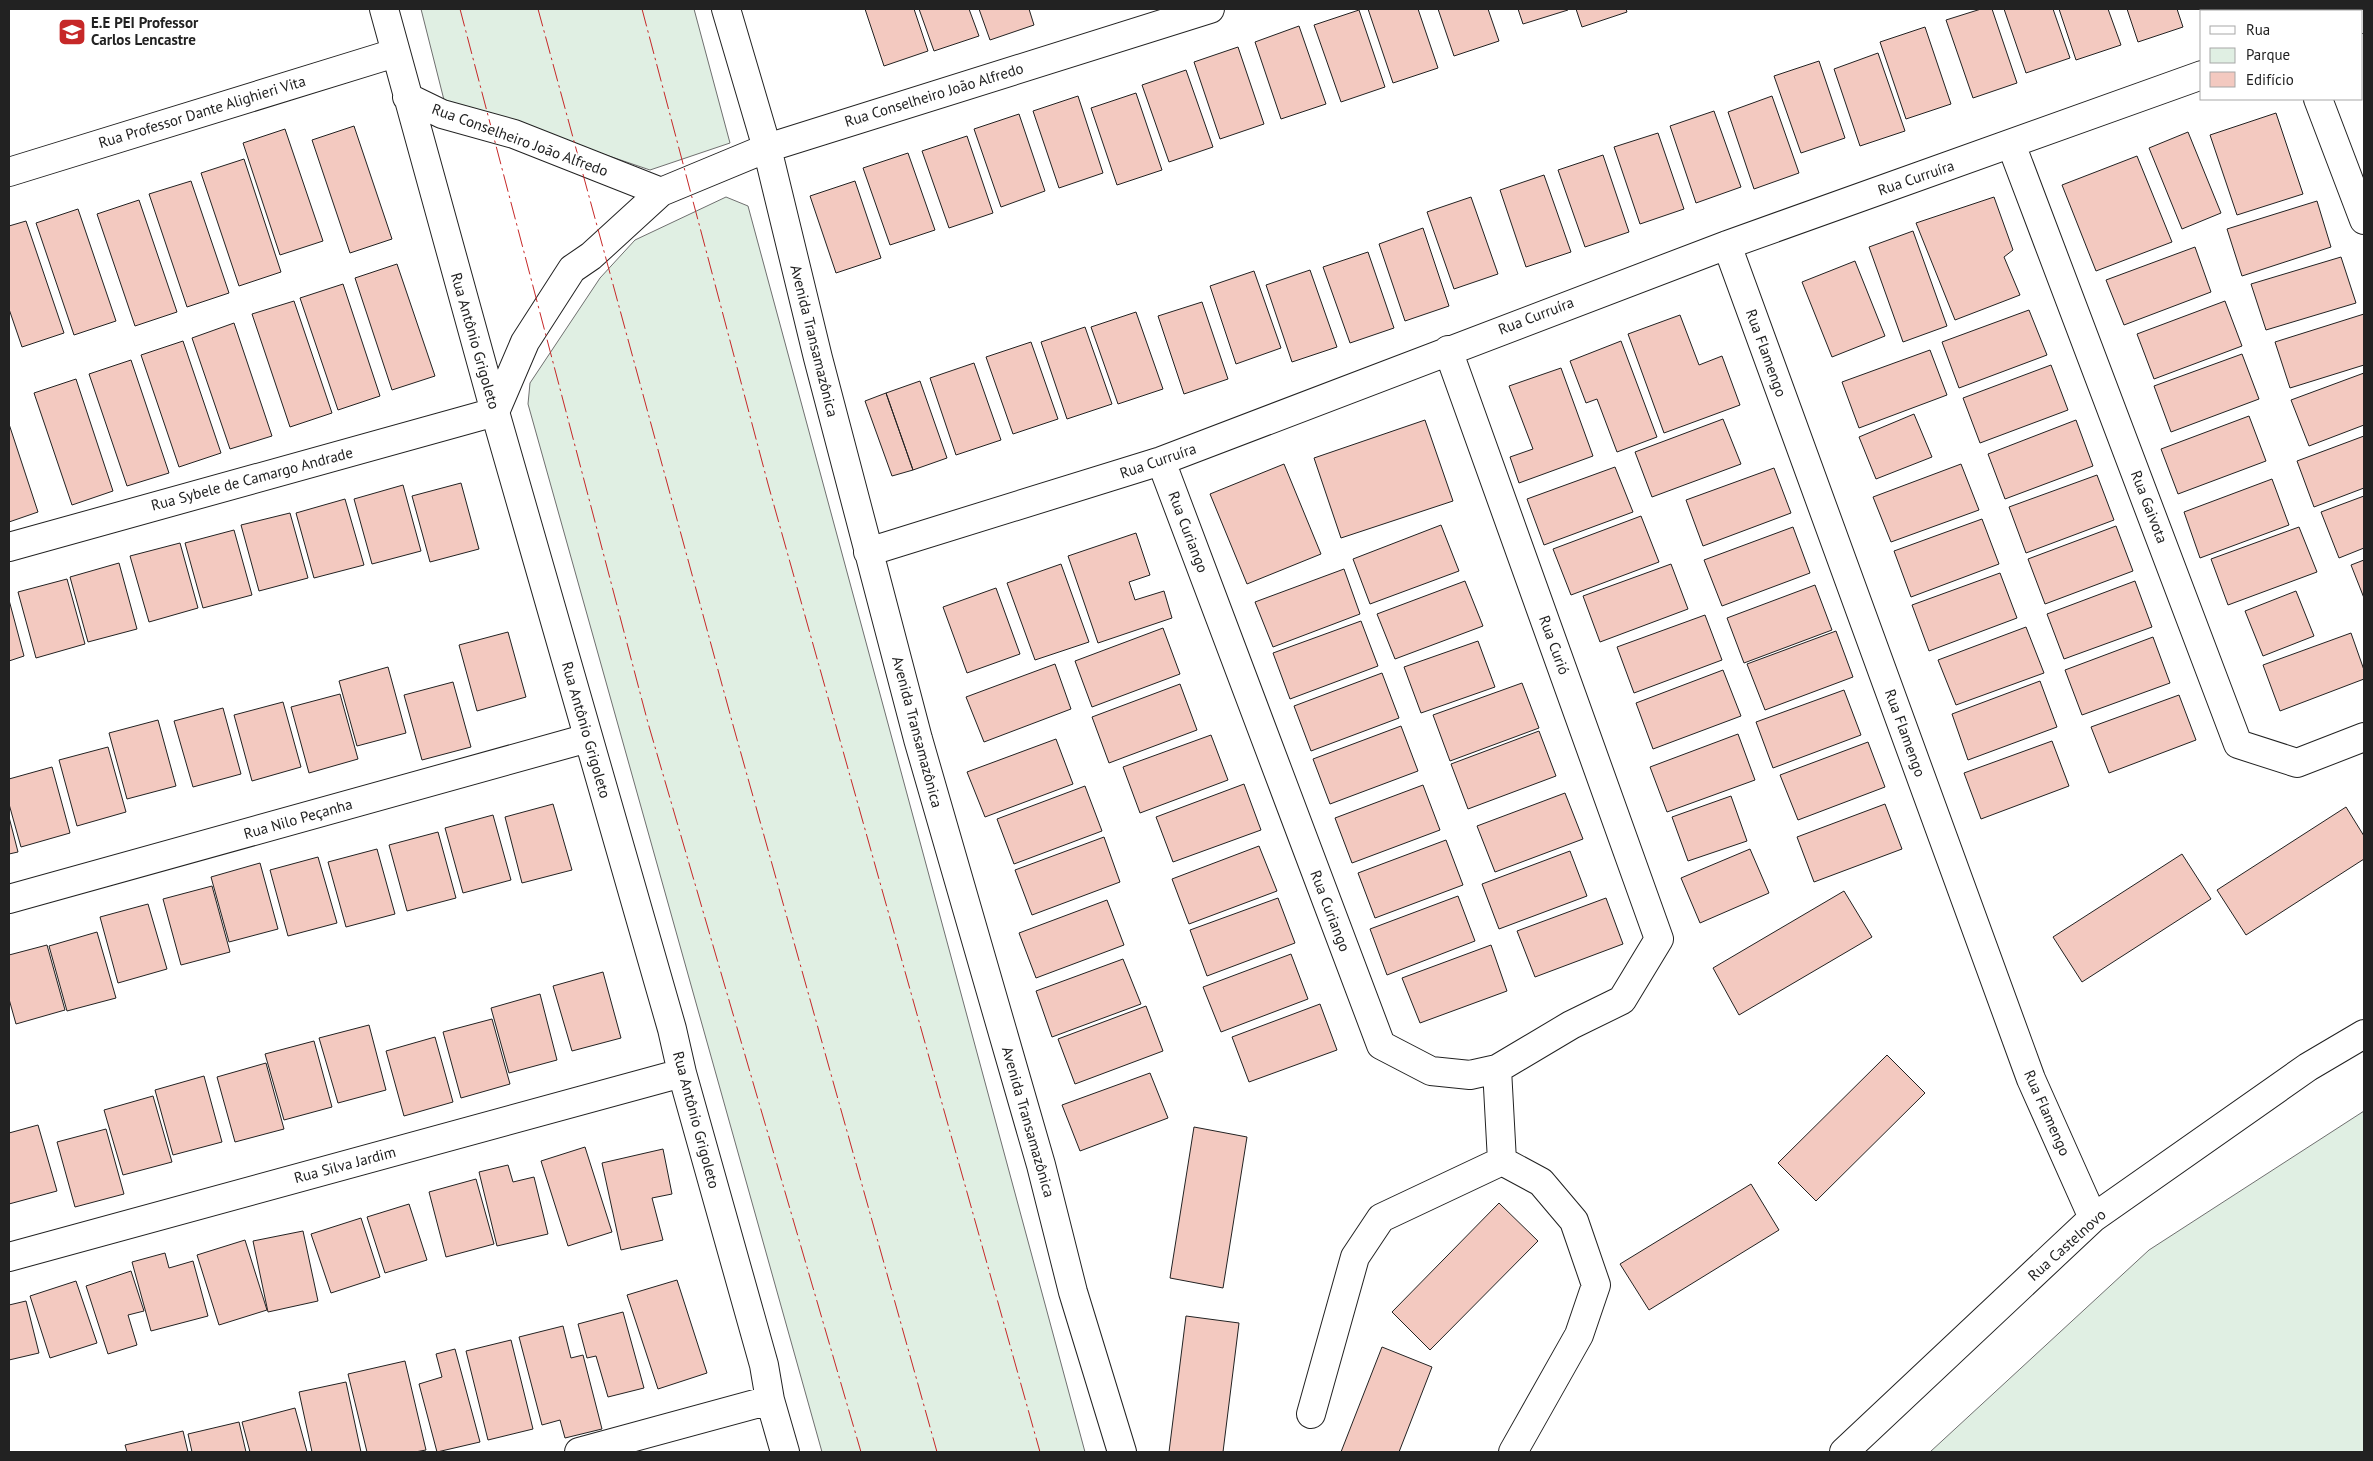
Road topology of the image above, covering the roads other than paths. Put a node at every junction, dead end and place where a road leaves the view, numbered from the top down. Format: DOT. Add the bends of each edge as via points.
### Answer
graph roads {
  1 [pos="384,9"];
  2 [pos="726,9"];
  3 [pos="1210,9"];
  4 [pos="395,53"];
  5 [pos="2200,76"];
  6 [pos="407,97"];
  7 [pos="2318,100"];
  8 [pos="2011,144"];
  9 [pos="767,148"];
  10 [pos="9,172"];
  11 [pos="661,192"];
  12 [pos="2364,220"];
  13 [pos="1726,244"];
  14 [pos="1448,350"];
  15 [pos="495,412"];
  16 [pos="1161,462"];
  17 [pos="9,547"];
  18 [pos="868,552"];
  19 [pos="2364,736"];
  20 [pos="588,738"];
  21 [pos="9,899"];
  22 [pos="1659,939"];
  23 [pos="2364,1034"];
  24 [pos="1497,1069"];
  25 [pos="682,1073"];
  26 [pos="1502,1161"];
  27 [pos="2093,1218"];
  28 [pos="9,1257"];
  29 [pos="770,1400"];
  30 [pos="1311,1414"];
  31 [pos="579,1452"];
  32 [pos="785,1452"];
  33 [pos="1122,1452"];
  34 [pos="1513,1452"];
  35 [pos="1844,1452"];
  1 -- 4 [label="street, Rua Antônio Grigoleto"];
  2 -- 9 [label="street, Avenida Transamazônica"];
  3 -- 9 [label="street, Rua Conselheiro João Alfredo"];
  4 -- 6 [label="street, Rua Antônio Grigoleto"];
  4 -- 10 [label="street, Rua Professor Dante Alighieri Vita"];
  5 -- 8 [label="street, Rua Curruíra"];
  6 -- 11 [label="street, Rua Conselheiro João Alfredo" via="442,114 514,134"];
  6 -- 15 [label="street, Rua Antônio Grigoleto"];
  7 -- 12 [label="street"];
  8 -- 13 [label="street, Rua Curruíra"];
  8 -- 19 [label="street, Rua Gaivota" via="2238,744 2297,763"];
  9 -- 11 [label="street, Rua Conselheiro João Alfredo"];
  9 -- 18 [label="street, Avenida Transamazônica"];
  11 -- 15 [label="street, Rua Conselheiro João Alfredo" via="591,256 572,269 525,342"];
  13 -- 14 [label="street, Rua Curruíra"];
  13 -- 27 [label="street, Rua Flamengo" via="2031,1079"];
  14 -- 16 [label="street, Rua Curruíra"];
  14 -- 22 [label="street, Rua Curió"];
  15 -- 17 [label="street, Rua Sybele de Camargo Andrade"];
  15 -- 20 [label="street, Rua Antônio Grigoleto"];
  16 -- 18 [label="street, Rua Curruíra"];
  16 -- 24 [label="street, Rua Curiango" via="1381,1045 1431,1071 1470,1075"];
  18 -- 33 [label="street, Avenida Transamazônica" via="1041,1165 1073,1292"];
  20 -- 21 [label="street, Rua Nilo Peçanha"];
  20 -- 25 [label="street, Rua Antônio Grigoleto"];
  22 -- 24 [label="street, Rua Curiango" via="1622,1000 1571,1025"];
  23 -- 27 [label="street, Rua Castelnovo" via="2308,1066"];
  24 -- 26 [label="street"];
  25 -- 28 [label="street, Rua Silva Jardim"];
  25 -- 29 [label="street, Rua Antônio Grigoleto" via="764,1365"];
  26 -- 30 [label="street" via="1381,1218 1355,1258"];
  26 -- 34 [label="street" via="1541,1182 1574,1221 1596,1285 1579,1335"];
  27 -- 35 [label="street, Rua Castelnovo"];
  29 -- 31 [label="street"];
  29 -- 32 [label="street, Rua Antônio Grigoleto"];
}
